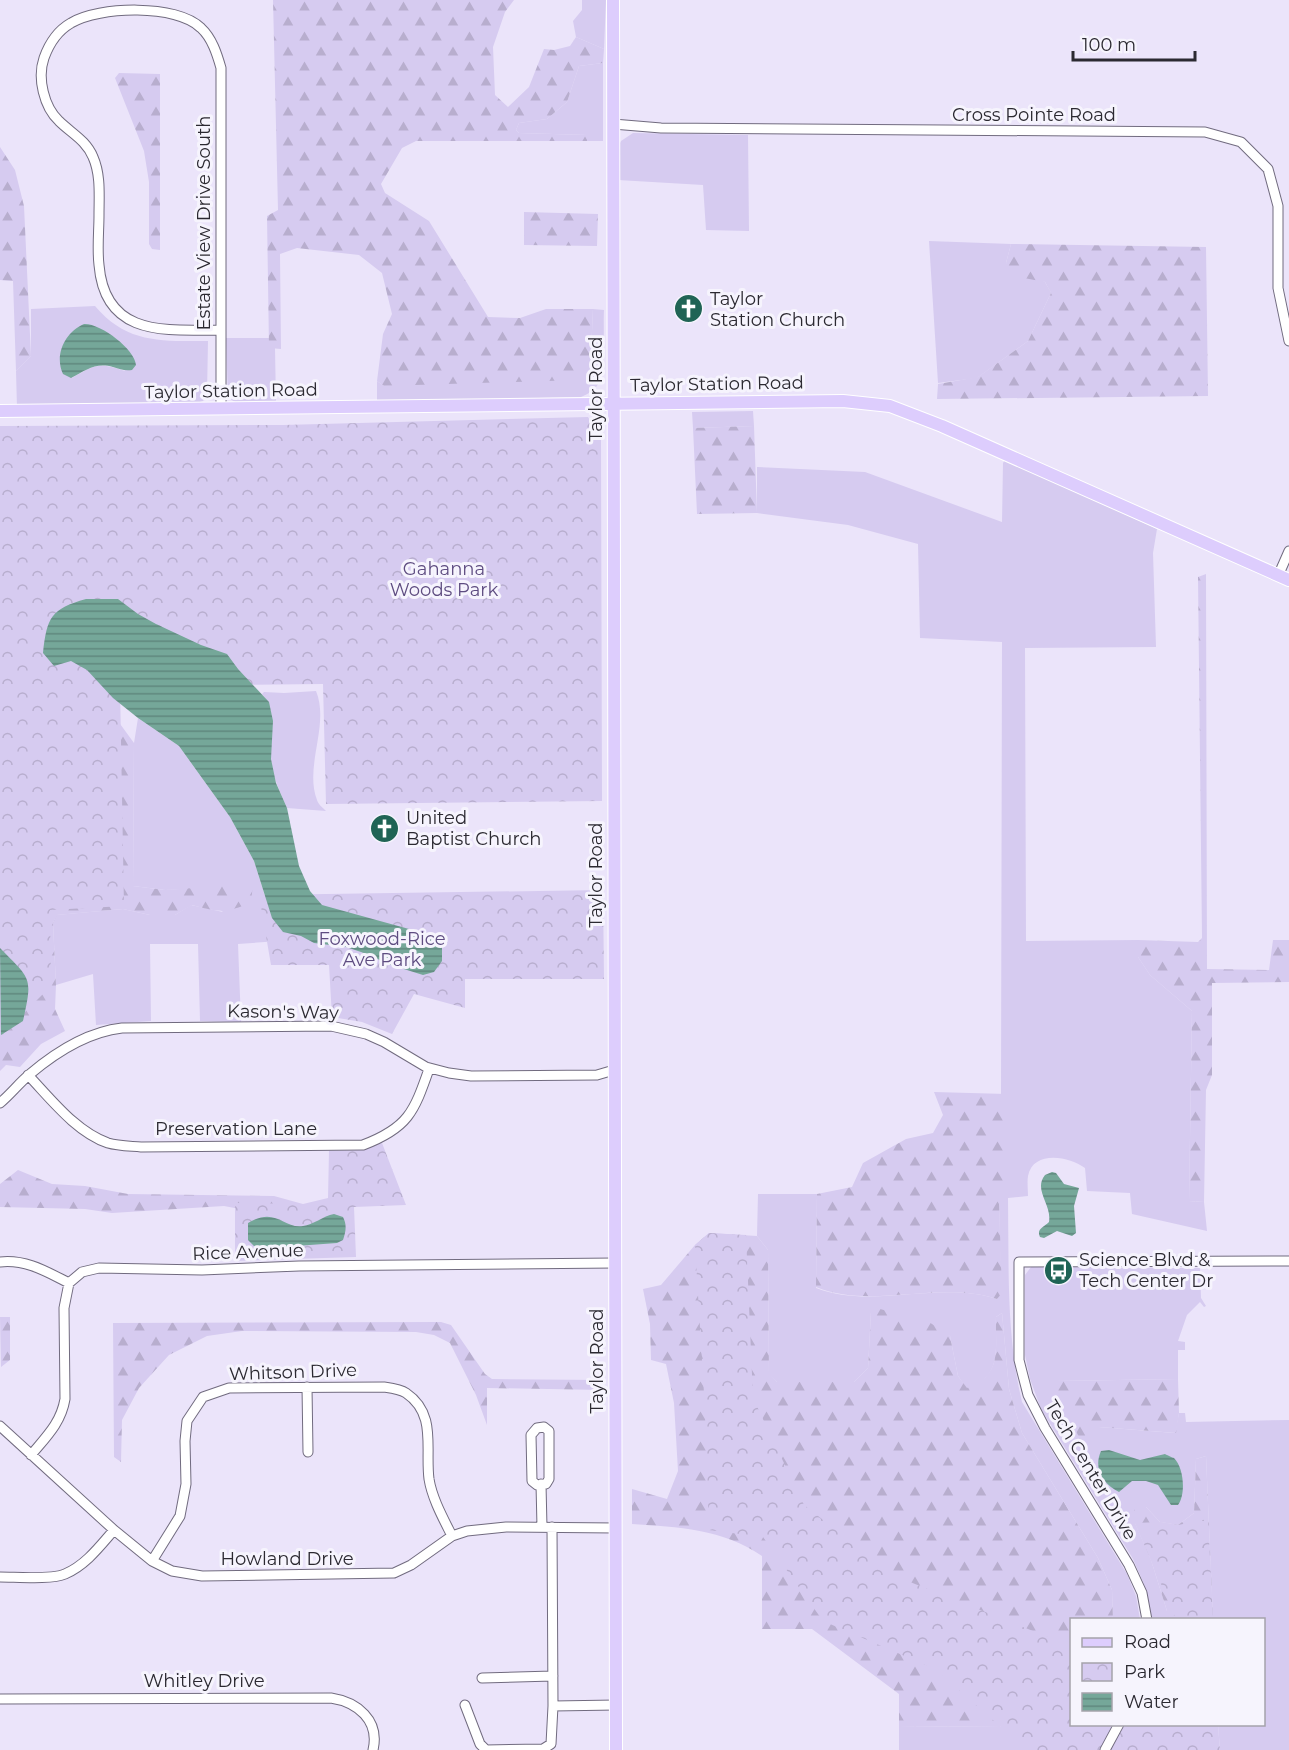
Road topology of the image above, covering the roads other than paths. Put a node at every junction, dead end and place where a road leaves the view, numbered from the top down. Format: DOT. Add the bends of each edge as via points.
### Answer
graph roads {
  1 [pos="613,0"];
  2 [pos="613,124"];
  3 [pos="221,330"];
  4 [pos="1289,341"];
  5 [pos="614,404"];
  6 [pos="221,409"];
  7 [pos="0,411"];
  8 [pos="1289,552"];
  9 [pos="1284,578"];
  10 [pos="429,1069"];
  11 [pos="614,1070"];
  12 [pos="28,1075"];
  13 [pos="0,1104"];
  14 [pos="1289,1261"];
  15 [pos="0,1262"];
  16 [pos="615,1263"];
  17 [pos="69,1283"];
  18 [pos="308,1387"];
  19 [pos="0,1426"];
  20 [pos="308,1452"];
  21 [pos="31,1455"];
  22 [pos="541,1484"];
  23 [pos="542,1527"];
  24 [pos="552,1527"];
  25 [pos="615,1527"];
  26 [pos="114,1530"];
  27 [pos="452,1536"];
  28 [pos="152,1561"];
  29 [pos="0,1577"];
  30 [pos="1147,1618"];
  31 [pos="553,1676"];
  32 [pos="482,1678"];
  33 [pos="0,1699"];
  34 [pos="465,1705"];
  35 [pos="616,1705"];
  36 [pos="553,1706"];
  37 [pos="1118,1726"];
  38 [pos="373,1750"];
  39 [pos="616,1750"];
  40 [pos="1106,1750"];
  1 -- 2 [label="main road, Taylor Road"];
  2 -- 4 [label="street, Cross Pointe Road" via="661,128 1205,132 1242,142 1268,169 1278,206 1278,288"];
  2 -- 5 [label="main road, Taylor Road"];
  3 -- 3 [label="street, Estate View Drive South" via="147,328 131,322 107,298 99,266 96,166 87,146 48,108 42,77 43,61 58,33 77,20 100,12 155,11 186,18 201,27 217,53 221,68"];
  3 -- 6 [label="street, Estate View Drive South"];
  5 -- 6 [label="main road, Taylor Station Road"];
  5 -- 9 [label="main road, Taylor Station Road" via="843,401 890,406"];
  5 -- 11 [label="main road, Taylor Road"];
  6 -- 7 [label="main road, Taylor Station Road"];
  8 -- 9 [label="street"];
  10 -- 11 [label="street, Kason's Way" via="471,1076 597,1074"];
  10 -- 12 [label="street, Kason's Way" via="366,1034 331,1026 195,1027 109,1030 86,1037"];
  10 -- 12 [label="street, Preservation Lane" via="409,1116 384,1137 363,1145 111,1144 79,1126"];
  11 -- 16 [label="main road, Taylor Road"];
  12 -- 13 [label="street, Kason's Way"];
  14 -- 30 [label="street, Tech Center Drive" via="1019,1262 1019,1360 1028,1395 1129,1565 1142,1593"];
  15 -- 17 [label="street" via="33,1265"];
  16 -- 17 [label="street, Rice Avenue" via="99,1268 82,1272"];
  16 -- 25 [label="main road, Taylor Road"];
  17 -- 21 [label="street" via="64,1308 63,1413"];
  18 -- 20 [label="street"];
  18 -- 27 [label="street, Whitson Drive" via="384,1387 405,1392 420,1406 427,1422 429,1480"];
  18 -- 28 [label="street, Whitson Drive" via="229,1388 203,1397 187,1421 186,1484 180,1516"];
  19 -- 21 [label="street, Howland Drive"];
  21 -- 26 [label="street, Howland Drive"];
  22 -- 22 [label="street" via="549,1479 549,1431 544,1427 531,1435 532,1481"];
  22 -- 23 [label="street"];
  23 -- 24 [label="street, Howland Drive"];
  23 -- 27 [label="street, Howland Drive" via="486,1529"];
  24 -- 25 [label="street, Howland Drive"];
  24 -- 31 [label="street"];
  25 -- 35 [label="main road, Taylor Road"];
  26 -- 28 [label="street, Howland Drive"];
  26 -- 29 [label="street" via="89,1558 65,1574"];
  27 -- 28 [label="street, Howland Drive" via="394,1573 202,1576 172,1571"];
  31 -- 32 [label="street"];
  31 -- 36 [label="street"];
  33 -- 38 [label="street, Whitley Drive" via="346,1700 360,1708 371,1723"];
  34 -- 36 [label="street" via="486,1750 547,1747 552,1739"];
  35 -- 36 [label="street"];
  35 -- 39 [label="main road, Taylor Road"];
  37 -- 40 [label="street"];
}
